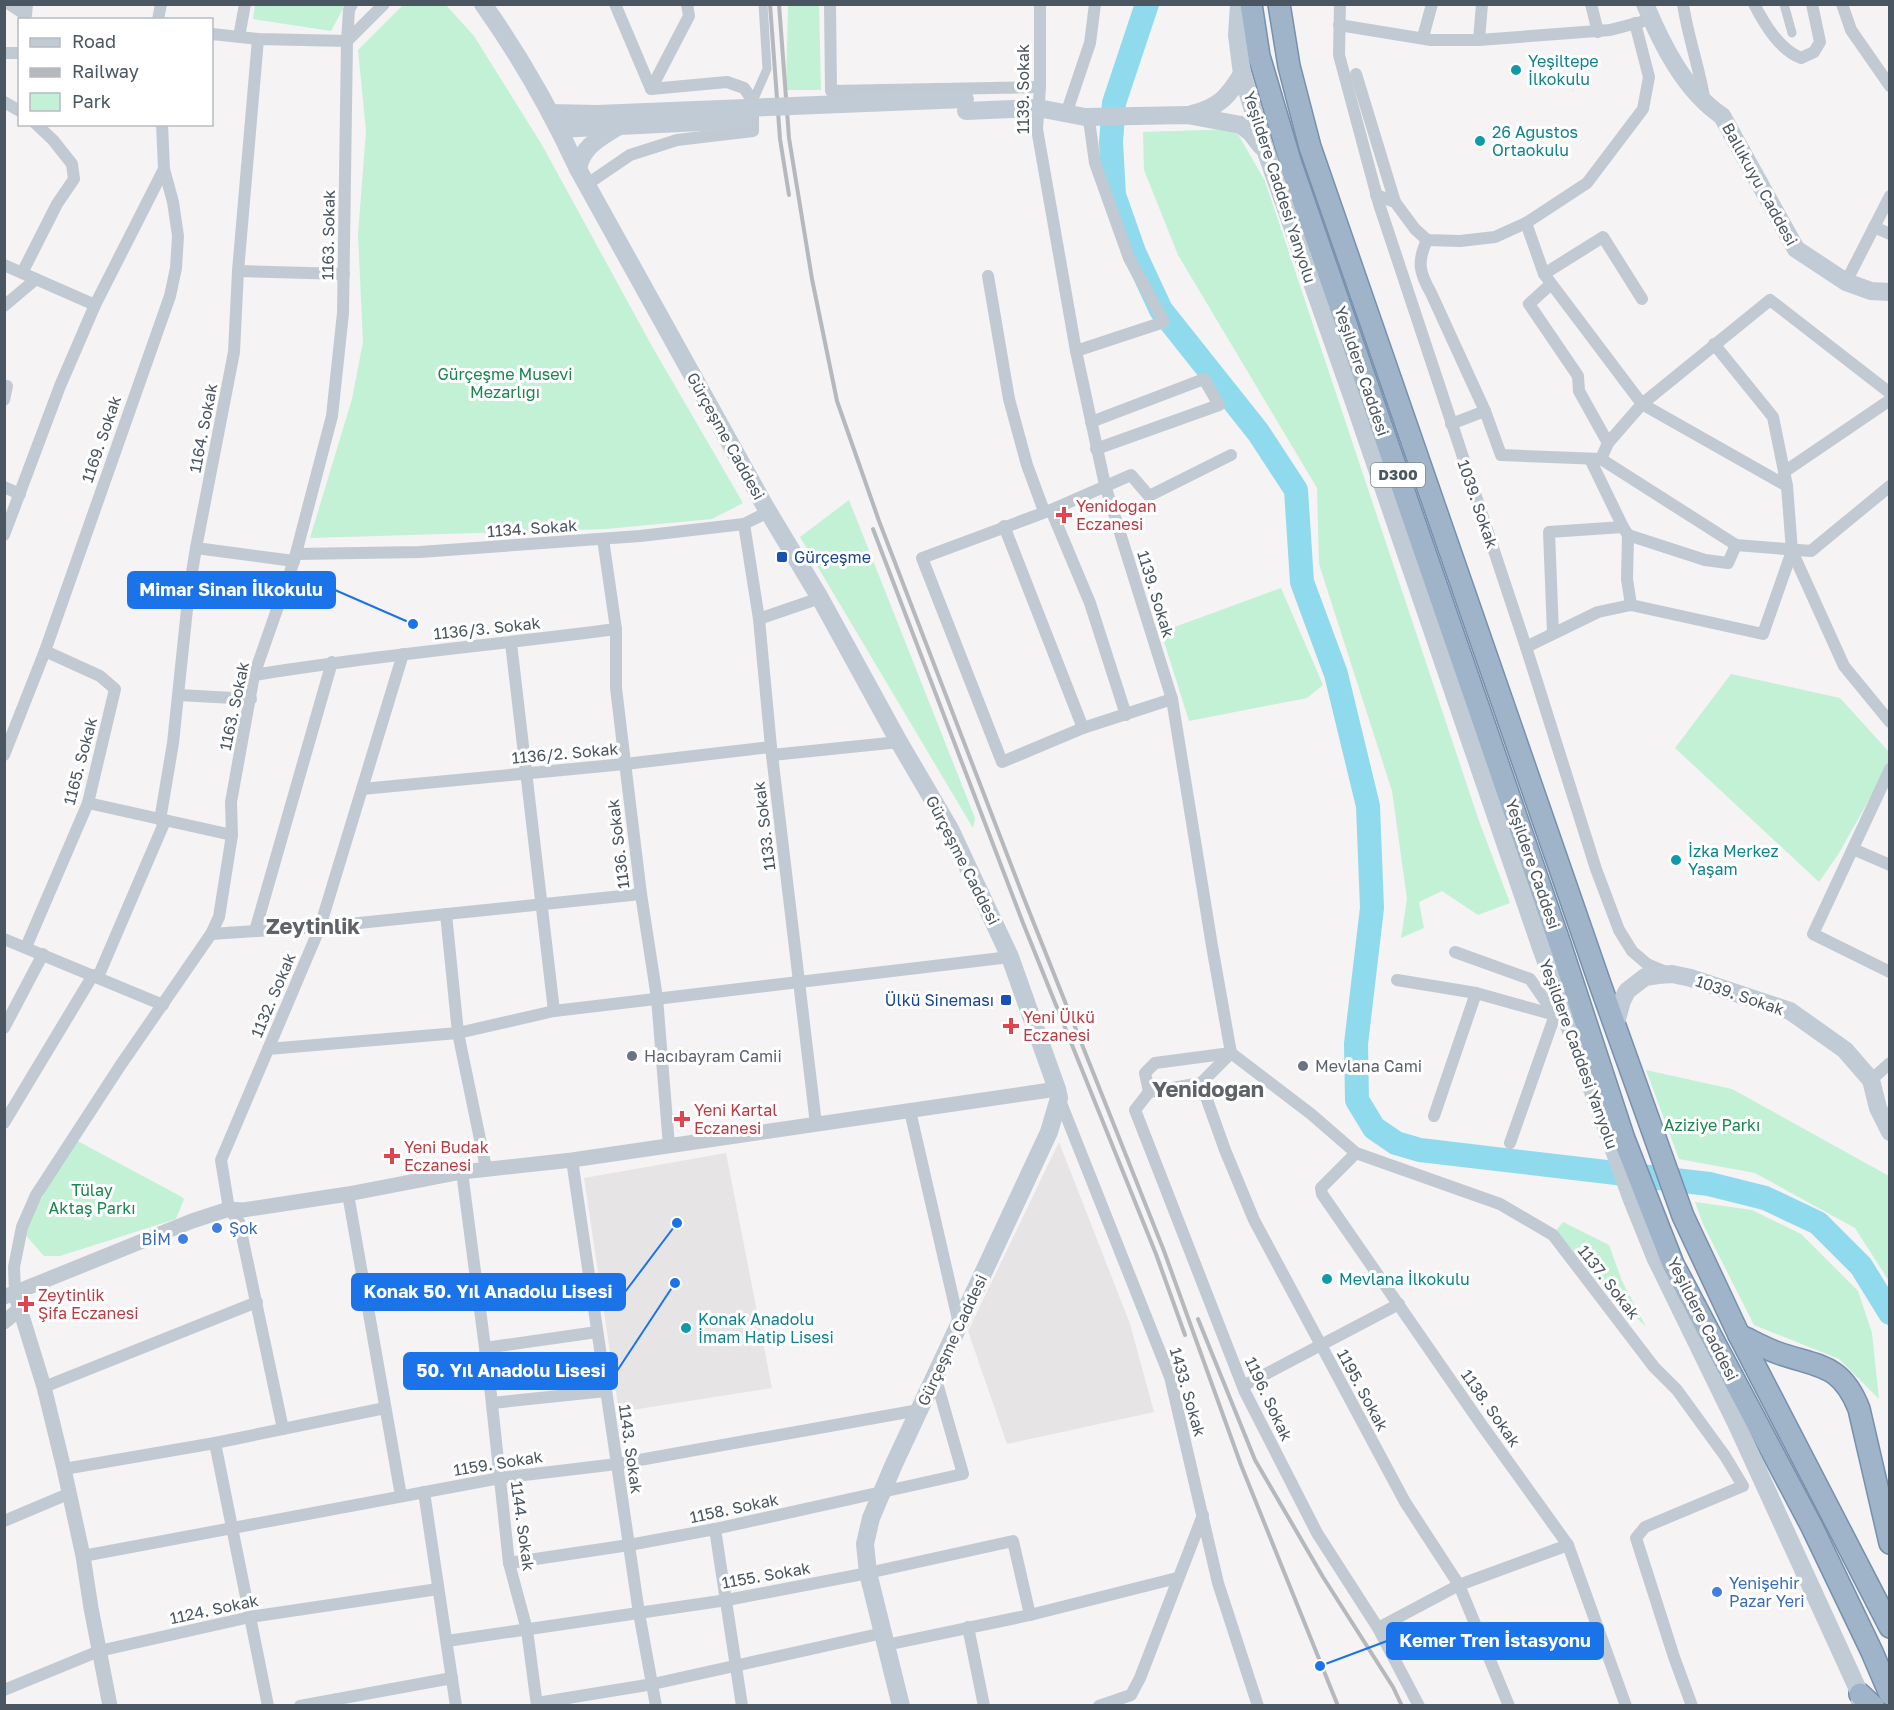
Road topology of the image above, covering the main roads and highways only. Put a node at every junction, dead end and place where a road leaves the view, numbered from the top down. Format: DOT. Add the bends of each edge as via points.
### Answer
graph roads {
  1 [pos="483,4"];
  2 [pos="1239,4"];
  3 [pos="1251,4"];
  4 [pos="1280,4"];
  5 [pos="1644,16"];
  6 [pos="1242,74"];
  7 [pos="974,104"];
  8 [pos="1187,115"];
  9 [pos="555,121"];
  10 [pos="619,126"];
  11 [pos="1267,155"];
  12 [pos="582,177"];
  13 [pos="1890,292"];
  14 [pos="1615,1026"];
  15 [pos="1890,1132"];
  16 [pos="1616,1136"];
  17 [pos="1639,1198"];
  18 [pos="1739,1335"];
  19 [pos="1890,1543"];
  20 [pos="1890,1627"];
  21 [pos="1890,1694"];
  22 [pos="1864,1702"];
  23 [pos="901,1705"];
  1 -- 9 [label="main road, Gürçeşme Caddesi" via="513,47"];
  2 -- 6 [label="main road, Yeşildere Caddesi Yanyolu" via="1237,35"];
  3 -- 16 [label="highway, Yeşildere Caddesi / D300" via="1259,56 1291,164 1559,941"];
  4 -- 14 [label="highway, Yeşildere Caddesi" via="1289,66 1310,147"];
  5 -- 13 [label="main road, Ballıkuyu Caddesi" via="1706,105 1722,116 1796,249 1846,282 1872,291"];
  6 -- 8 [label="main road" via="1225,99"];
  6 -- 11 [label="main road, Yeşildere Caddesi Yanyolu"];
  7 -- 8 [label="main road" via="1021,97 1038,108 1085,117"];
  7 -- 9 [label="main road, bridge" via="597,114"];
  7 -- 10 [label="main road, bridge"];
  8 -- 11 [label="main road" via="1241,125"];
  9 -- 10 [label="main road"];
  9 -- 12 [label="main road, Gürçeşme Caddesi"];
  10 -- 12 [label="main road" via="588,146 580,159"];
  11 -- 16 [label="main road, Yeşildere Caddesi Yanyolu" via="1546,961"];
  12 -- 23 [label="main road, Gürçeşme Caddesi" via="950,829 1010,957 1058,1093 1049,1132 871,1518 865,1544 867,1574"];
  14 -- 15 [label="main road, 1039. Sokak" via="1622,1001 1646,970 1715,985 1790,1011 1845,1050 1871,1080 1878,1108"];
  14 -- 18 [label="highway, Yeşildere Caddesi" via="1683,1216"];
  16 -- 17 [label="highway, Yeşildere Caddesi"];
  17 -- 21 [label="highway, Yeşildere Caddesi" via="1812,1527"];
  17 -- 22 [label="main road" via="1655,1257"];
  18 -- 19 [label="highway" via="1832,1371 1844,1381 1859,1409"];
  18 -- 20 [label="highway, Yeşildere Caddesi"];
}
